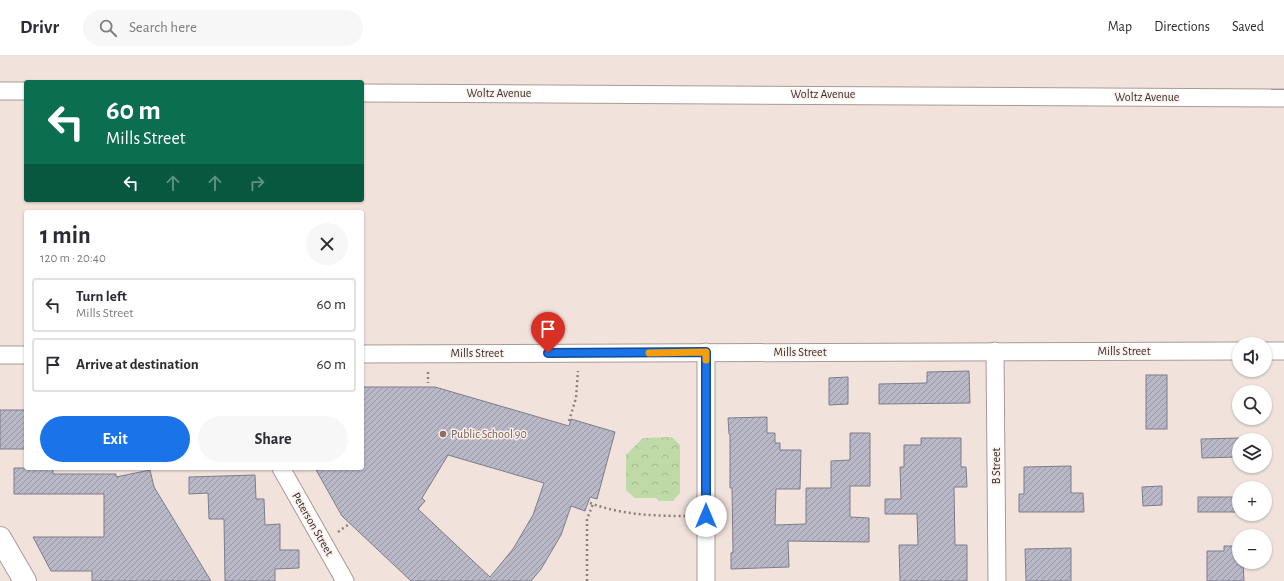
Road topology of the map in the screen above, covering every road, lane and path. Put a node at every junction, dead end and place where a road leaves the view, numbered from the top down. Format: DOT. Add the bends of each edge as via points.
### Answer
graph roads {
  1 [pos="0,91"];
  2 [pos="24,91"];
  3 [pos="364,92"];
  4 [pos="1284,98"];
  5 [pos="996,351"];
  6 [pos="1232,351"];
  7 [pos="1272,351"];
  8 [pos="1284,351"];
  9 [pos="706,352"];
  10 [pos="364,354"];
  11 [pos="24,355"];
  12 [pos="0,356"];
  13 [pos="578,367"];
  14 [pos="428,368"];
  15 [pos="428,384"];
  16 [pos="569,421"];
  17 [pos="282,470"];
  18 [pos="694,516"];
  19 [pos="349,524"];
  20 [pos="332,537"];
  21 [pos="0,538"];
  22 [pos="25,581"];
  23 [pos="345,581"];
  24 [pos="587,581"];
  25 [pos="706,581"];
  26 [pos="997,581"];
  1 -- 2 [label="street"];
  3 -- 4 [label="street, Woltz Avenue"];
  5 -- 6 [label="street, Mills Street"];
  5 -- 9 [label="street, Mills Street"];
  5 -- 26 [label="street, B Street"];
  7 -- 8 [label="street"];
  9 -- 10 [label="street, Mills Street"];
  9 -- 25 [label="street"];
  11 -- 12 [label="street"];
  13 -- 16 [label="path" via="576,398"];
  14 -- 15 [label="path"];
  17 -- 23 [label="street, Peterson Street"];
  18 -- 24 [label="path" via="634,514 591,504 587,519"];
  19 -- 20 [label="path"];
  21 -- 22 [label="main road"];
}
